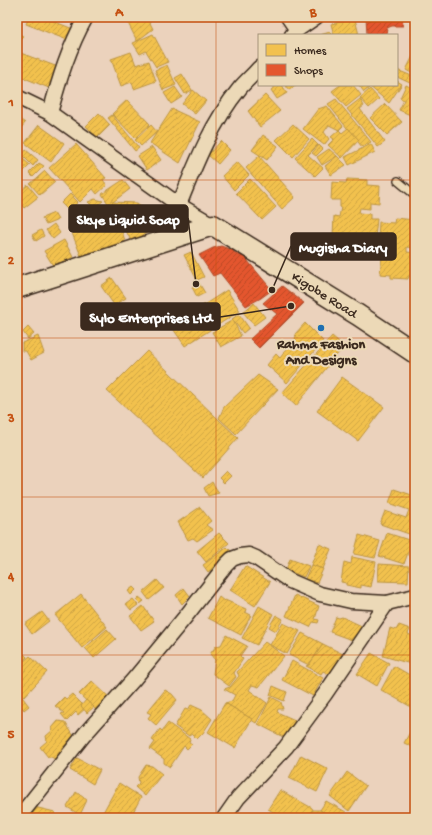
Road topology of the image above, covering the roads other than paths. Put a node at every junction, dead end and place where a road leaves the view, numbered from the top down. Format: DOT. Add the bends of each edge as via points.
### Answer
graph roads {
  1 [pos="86,17"];
  2 [pos="288,17"];
  3 [pos="316,17"];
  4 [pos="294,32"];
  5 [pos="258,69"];
  6 [pos="17,97"];
  7 [pos="50,113"];
  8 [pos="398,181"];
  9 [pos="415,195"];
  10 [pos="179,205"];
  11 [pos="213,225"];
  12 [pos="17,288"];
  13 [pos="415,353"];
  14 [pos="415,596"];
  15 [pos="387,603"];
  16 [pos="18,818"];
  17 [pos="224,818"];
  1 -- 7 [label="street" via="77,32"];
  2 -- 4 [label="street"];
  3 -- 4 [label="street"];
  5 -- 10 [label="street" via="240,88 218,120 191,174"];
  6 -- 7 [label="street"];
  7 -- 10 [label="street"];
  8 -- 9 [label="lane"];
  10 -- 11 [label="street"];
  11 -- 12 [label="street"];
  11 -- 13 [label="street, Kigobe Road"];
  14 -- 15 [label="street"];
  15 -- 16 [label="street" via="351,601 320,594 290,581 249,555 232,559"];
  15 -- 17 [label="street" via="326,694 286,747 238,798"];
}
